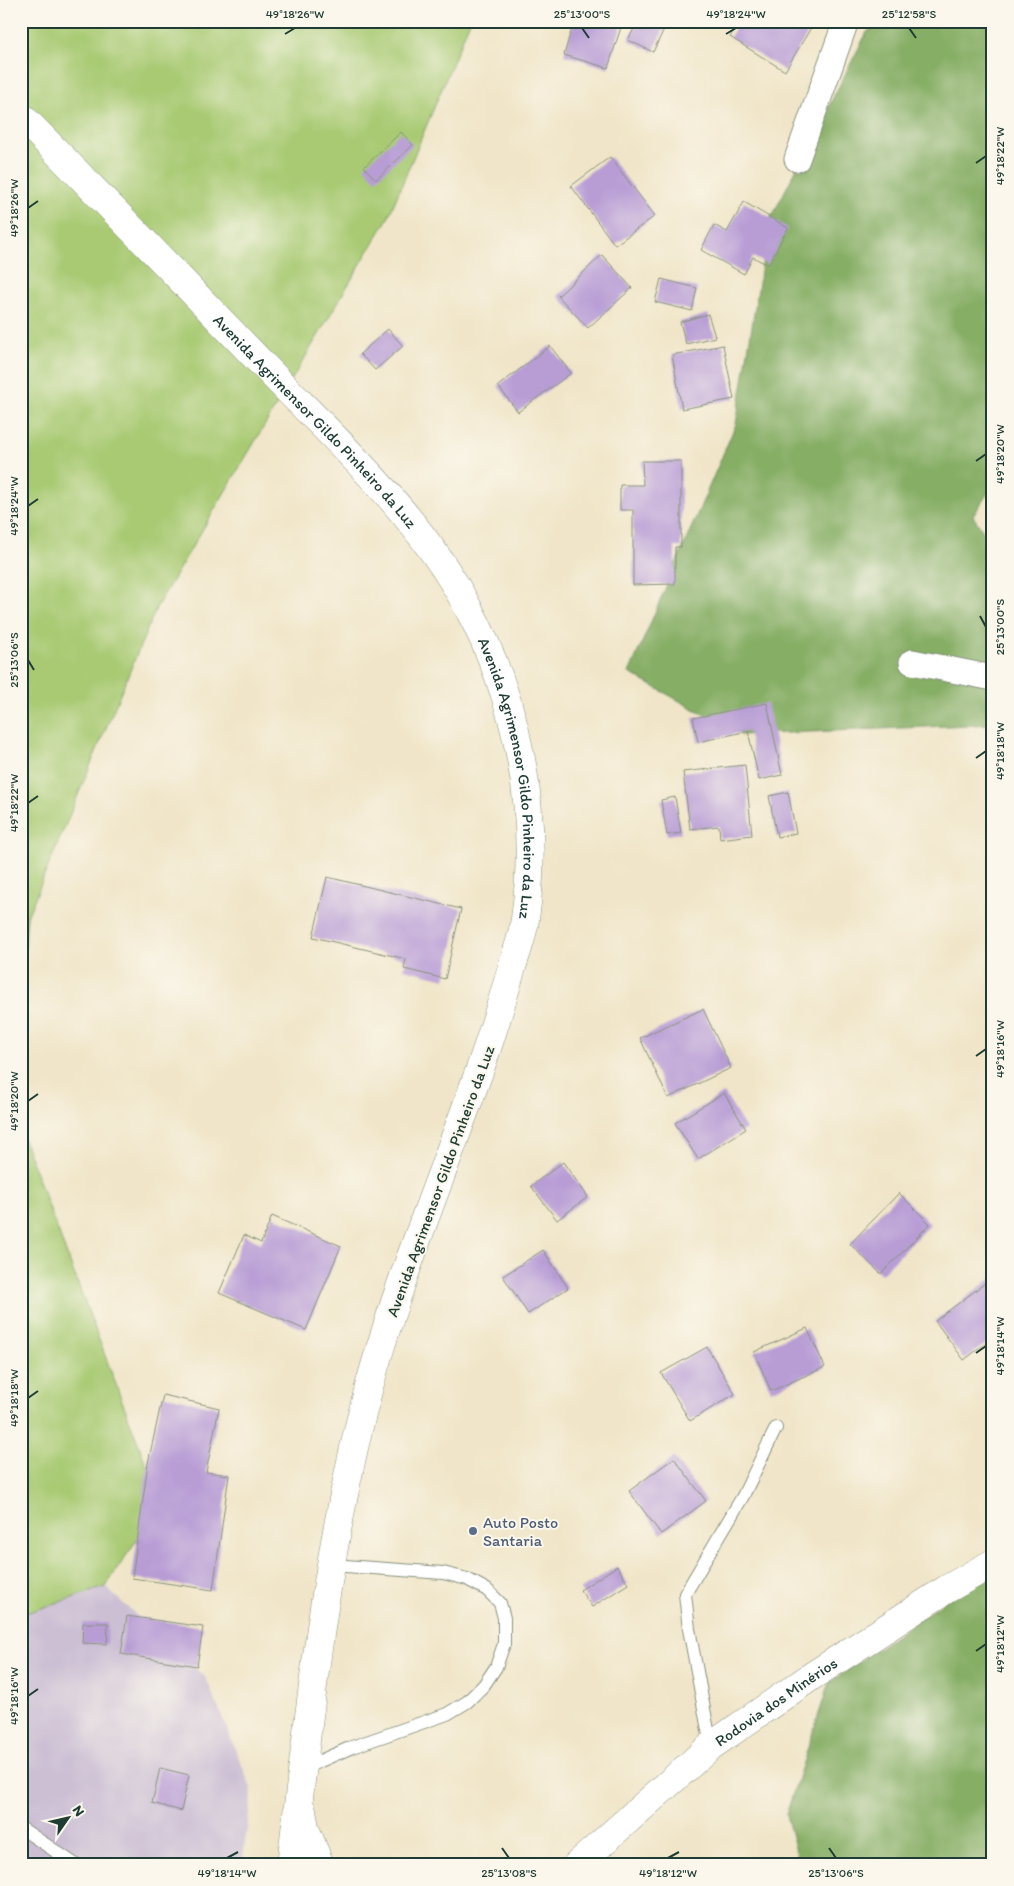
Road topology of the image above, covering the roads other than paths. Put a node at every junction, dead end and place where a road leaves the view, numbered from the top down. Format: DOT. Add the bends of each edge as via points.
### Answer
graph roads {
  1 [pos="846,21"];
  2 [pos="21,116"];
  3 [pos="797,159"];
  4 [pos="912,662"];
  5 [pos="993,678"];
  6 [pos="776,1428"];
  7 [pos="993,1563"];
  8 [pos="331,1566"];
  9 [pos="711,1746"];
  10 [pos="302,1769"];
  11 [pos="299,1796"];
  12 [pos="21,1828"];
  13 [pos="594,1856"];
  14 [pos="76,1865"];
  15 [pos="291,1865"];
  16 [pos="320,1865"];
  17 [pos="577,1865"];
  1 -- 3 [label="street"];
  2 -- 8 [label="main road, Avenida Agrimensor Gildo Pinheiro da Luz" via="338,442 426,539 471,614 500,680 519,747 527,797 531,860 525,924 495,1028 369,1384 343,1496"];
  4 -- 5 [label="street"];
  6 -- 9 [label="lane" via="743,1496 686,1594 689,1629"];
  7 -- 9 [label="main road, Rodovia dos Minérios" via="946,1589"];
  8 -- 10 [label="main road, Avenida Agrimensor Gildo Pinheiro da Luz" via="312,1681"];
  8 -- 10 [label="lane" via="443,1574 467,1579 487,1590 500,1603 504,1618 504,1644 496,1667 467,1702 447,1714 352,1747"];
  9 -- 13 [label="main road, Rodovia dos Minérios"];
  10 -- 11 [label="main road, Avenida Agrimensor Gildo Pinheiro da Luz"];
  11 -- 15 [label="main road, Avenida Agrimensor Gildo Pinheiro da Luz"];
  11 -- 16 [label="main road, Avenida Agrimensor Gildo Pinheiro da Luz" via="306,1828"];
  12 -- 14 [label="lane"];
  13 -- 17 [label="main road, Rodovia dos Minérios"];
}
